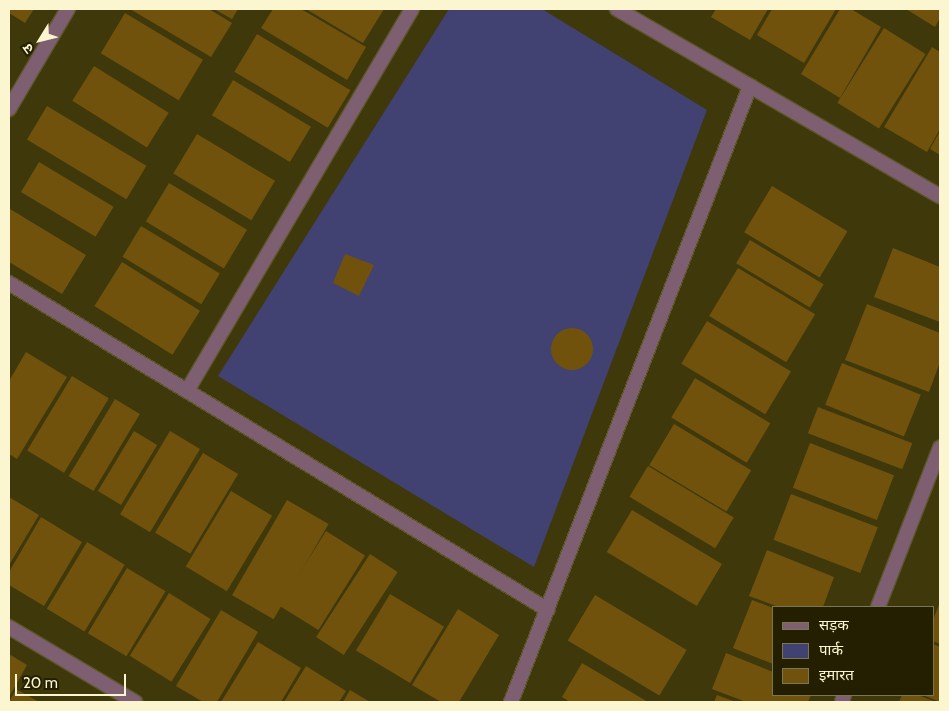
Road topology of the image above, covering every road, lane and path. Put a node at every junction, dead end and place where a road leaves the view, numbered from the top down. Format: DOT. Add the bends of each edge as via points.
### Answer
graph roads {
  1 [pos="68,9"];
  2 [pos="412,9"];
  3 [pos="617,9"];
  4 [pos="750,86"];
  5 [pos="9,109"];
  6 [pos="940,196"];
  7 [pos="9,283"];
  8 [pos="187,391"];
  9 [pos="940,448"];
  10 [pos="878,606"];
  11 [pos="548,610"];
  12 [pos="9,627"];
  13 [pos="135,702"];
  14 [pos="511,702"];
  1 -- 5 [label="street"];
  2 -- 8 [label="street"];
  3 -- 4 [label="street"];
  4 -- 6 [label="street"];
  4 -- 11 [label="street"];
  7 -- 8 [label="street"];
  8 -- 11 [label="street"];
  9 -- 10 [label="street"];
  11 -- 14 [label="street"];
  12 -- 13 [label="street"];
}
